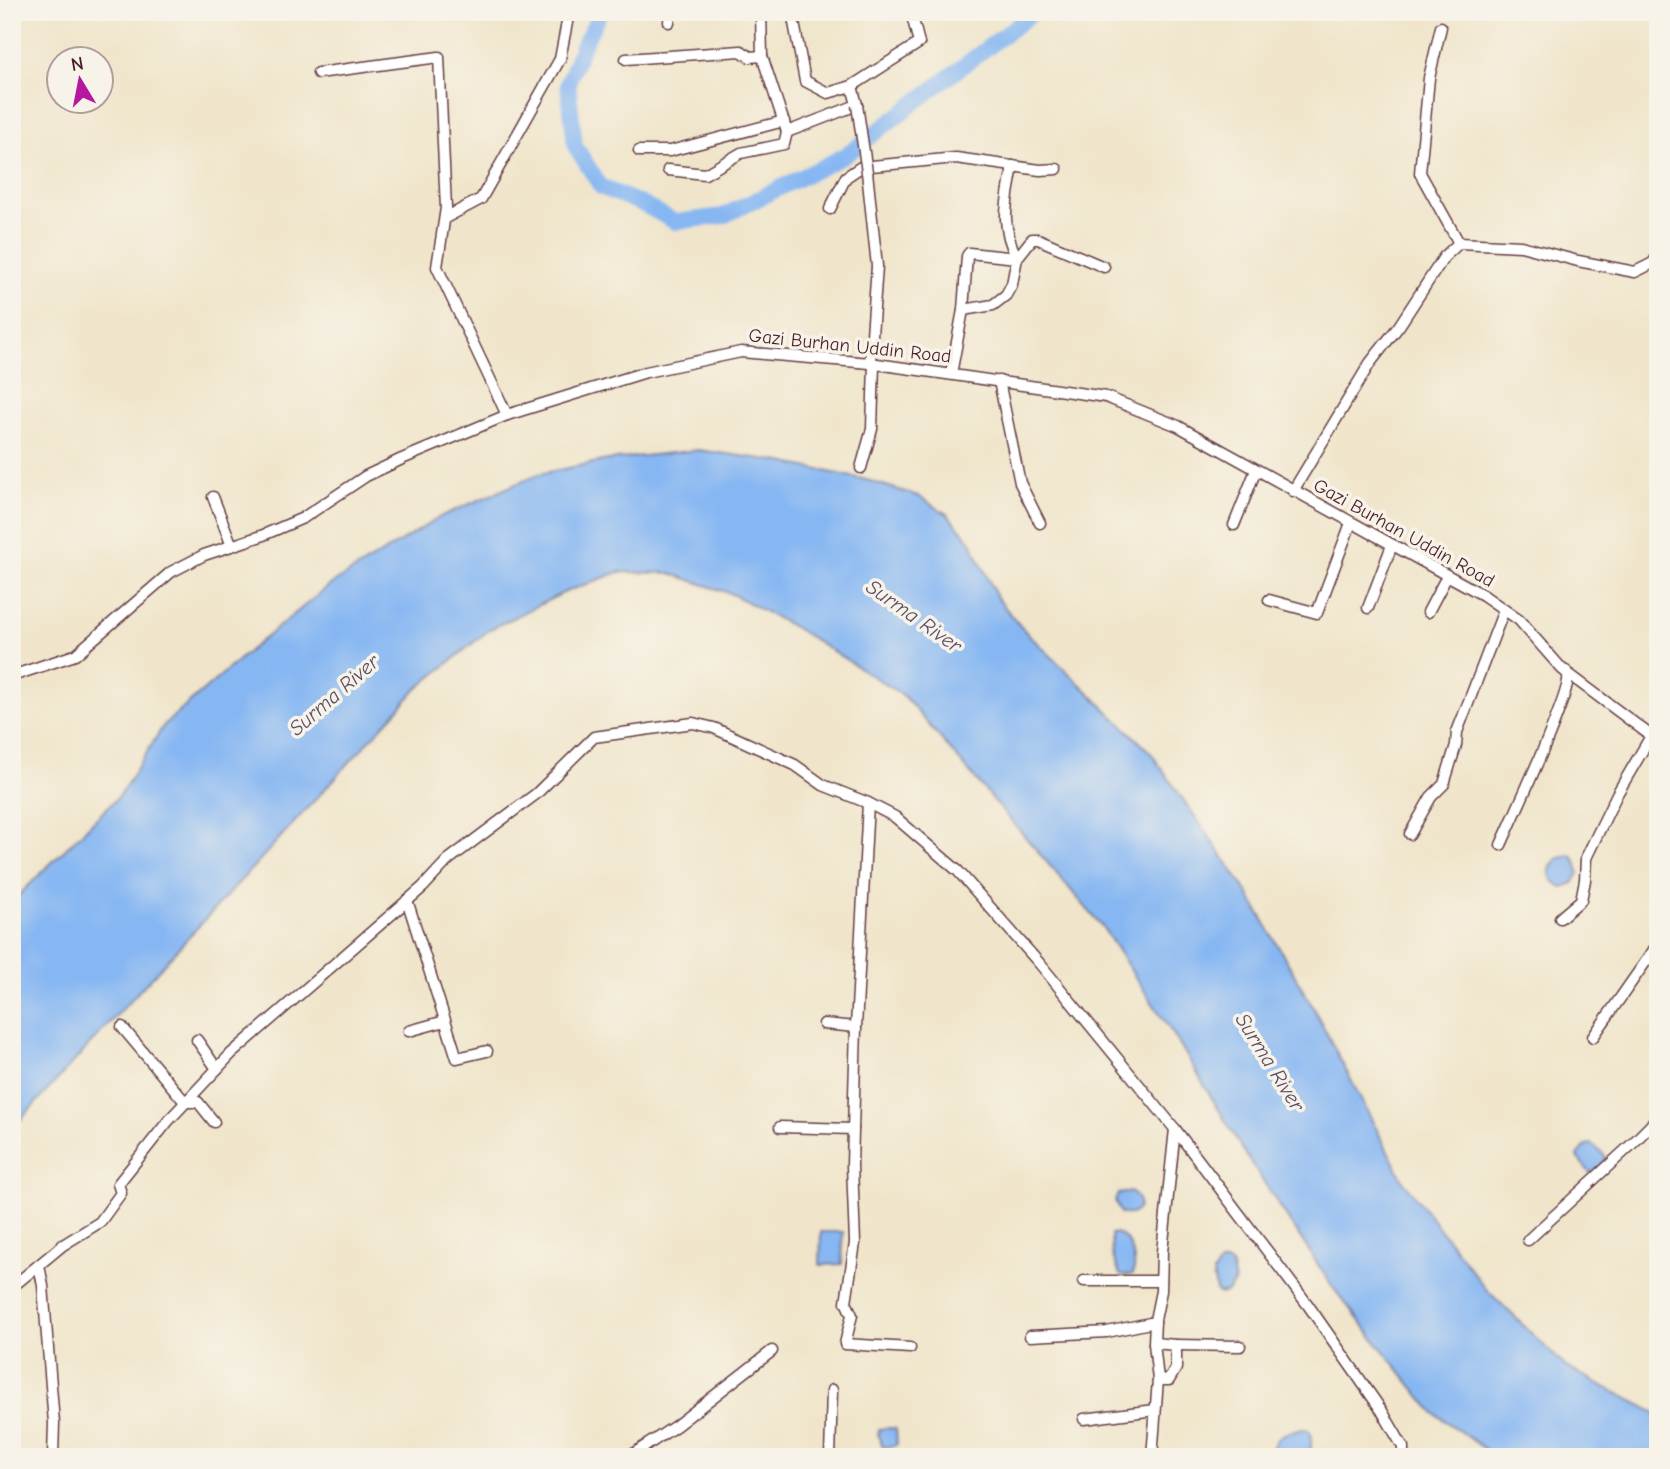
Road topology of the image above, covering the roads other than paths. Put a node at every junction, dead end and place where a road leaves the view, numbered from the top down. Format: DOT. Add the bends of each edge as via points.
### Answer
graph roads {
  1 [pos="569,12"];
  2 [pos="761,12"];
  3 [pos="792,12"];
  4 [pos="911,12"];
  5 [pos="1441,27"];
  6 [pos="762,56"];
  7 [pos="626,58"];
  8 [pos="318,73"];
  9 [pos="852,86"];
  10 [pos="857,105"];
  11 [pos="786,127"];
  12 [pos="639,151"];
  13 [pos="1013,166"];
  14 [pos="1057,169"];
  15 [pos="668,170"];
  16 [pos="830,209"];
  17 [pos="445,218"];
  18 [pos="1459,243"];
  19 [pos="1658,255"];
  20 [pos="1017,258"];
  21 [pos="1104,267"];
  22 [pos="963,310"];
  23 [pos="872,363"];
  24 [pos="951,374"];
  25 [pos="999,381"];
  26 [pos="507,415"];
  27 [pos="861,468"];
  28 [pos="1256,470"];
  29 [pos="1293,491"];
  30 [pos="213,497"];
  31 [pos="1040,523"];
  32 [pos="1351,523"];
  33 [pos="1234,525"];
  34 [pos="1392,545"];
  35 [pos="232,546"];
  36 [pos="1447,576"];
  37 [pos="1269,600"];
  38 [pos="1368,608"];
  39 [pos="1504,610"];
  40 [pos="1428,612"];
  41 [pos="1566,671"];
  42 [pos="12,677"];
  43 [pos="1654,739"];
  44 [pos="868,803"];
  45 [pos="1410,835"];
  46 [pos="1502,845"];
  47 [pos="407,900"];
  48 [pos="1560,918"];
  49 [pos="1658,944"];
  50 [pos="445,1021"];
  51 [pos="824,1024"];
  52 [pos="122,1027"];
  53 [pos="856,1027"];
  54 [pos="409,1031"];
  55 [pos="1593,1037"];
  56 [pos="197,1040"];
  57 [pos="487,1051"];
  58 [pos="217,1069"];
  59 [pos="185,1102"];
  60 [pos="1658,1114"];
  61 [pos="214,1122"];
  62 [pos="780,1127"];
  63 [pos="853,1129"];
  64 [pos="1175,1129"];
  65 [pos="1528,1240"];
  66 [pos="39,1265"];
  67 [pos="1084,1281"];
  68 [pos="1161,1281"];
  69 [pos="12,1287"];
  70 [pos="1155,1322"];
  71 [pos="1030,1336"];
  72 [pos="1154,1343"];
  73 [pos="1176,1345"];
  74 [pos="1240,1346"];
  75 [pos="910,1348"];
  76 [pos="772,1352"];
  77 [pos="1158,1380"];
  78 [pos="832,1390"];
  79 [pos="1155,1410"];
  80 [pos="1084,1419"];
  81 [pos="53,1457"];
  82 [pos="629,1457"];
  83 [pos="830,1457"];
  84 [pos="1152,1457"];
  85 [pos="1404,1457"];
  1 -- 17 [label="street" via="560,59 481,199"];
  2 -- 6 [label="street"];
  3 -- 9 [label="street" via="805,81 828,93"];
  4 -- 9 [label="street" via="919,43"];
  5 -- 18 [label="street" via="1429,78 1420,173"];
  6 -- 7 [label="street" via="750,57 741,51"];
  6 -- 11 [label="street"];
  8 -- 17 [label="street" via="439,57"];
  9 -- 10 [label="street"];
  10 -- 11 [label="street"];
  10 -- 23 [label="street, bridge" via="877,267"];
  11 -- 12 [label="street" via="670,151"];
  11 -- 15 [label="street" via="784,144 741,153 705,174"];
  13 -- 14 [label="street"];
  13 -- 16 [label="street" via="956,158 861,167 846,177"];
  13 -- 20 [label="street" via="1004,218"];
  17 -- 26 [label="street" via="437,267"];
  18 -- 19 [label="street" via="1521,246 1635,272"];
  18 -- 29 [label="street" via="1444,257 1370,363"];
  20 -- 21 [label="street" via="1032,239 1038,239"];
  20 -- 22 [label="street" via="1006,295 993,305"];
  20 -- 22 [label="street" via="970,253"];
  22 -- 24 [label="street"];
  23 -- 24 [label="street, Gazi Burhan Uddin Road"];
  23 -- 26 [label="street, Gazi Burhan Uddin Road" via="741,352 646,372"];
  23 -- 27 [label="street" via="872,429"];
  24 -- 25 [label="street, Gazi Burhan Uddin Road"];
  25 -- 28 [label="street, Gazi Burhan Uddin Road" via="1106,397 1178,426"];
  25 -- 31 [label="street" via="1020,483"];
  26 -- 35 [label="street, Gazi Burhan Uddin Road" via="366,476 303,518"];
  28 -- 29 [label="street, Gazi Burhan Uddin Road"];
  28 -- 33 [label="street"];
  29 -- 32 [label="street, Gazi Burhan Uddin Road"];
  30 -- 35 [label="street"];
  32 -- 34 [label="street, Gazi Burhan Uddin Road"];
  32 -- 37 [label="street" via="1317,613"];
  34 -- 36 [label="street, Gazi Burhan Uddin Road"];
  34 -- 38 [label="street"];
  35 -- 42 [label="street, Gazi Burhan Uddin Road" via="171,572 75,655"];
  36 -- 39 [label="street, Gazi Burhan Uddin Road"];
  36 -- 40 [label="street"];
  39 -- 41 [label="street, Gazi Burhan Uddin Road"];
  39 -- 45 [label="street" via="1457,732 1444,784 1431,797"];
  41 -- 43 [label="street, Gazi Burhan Uddin Road"];
  41 -- 46 [label="street" via="1566,689 1557,716"];
  43 -- 48 [label="street" via="1618,794 1586,858 1581,900"];
  44 -- 47 [label="street" via="823,785 795,765 692,723 594,737 536,794 449,860"];
  44 -- 53 [label="street"];
  44 -- 64 [label="street" via="895,817 958,871"];
  47 -- 50 [label="street"];
  47 -- 58 [label="street"];
  49 -- 55 [label="street"];
  50 -- 54 [label="street"];
  50 -- 57 [label="street" via="457,1058"];
  51 -- 53 [label="street"];
  52 -- 59 [label="street"];
  53 -- 63 [label="street"];
  56 -- 58 [label="street"];
  58 -- 59 [label="street"];
  59 -- 61 [label="street" via="198,1102"];
  59 -- 66 [label="street" via="118,1184 121,1193 100,1222"];
  60 -- 65 [label="street"];
  62 -- 63 [label="street"];
  63 -- 75 [label="street" via="855,1243 846,1302 852,1315 845,1344"];
  64 -- 68 [label="street"];
  64 -- 85 [label="street" via="1308,1305 1382,1411"];
  66 -- 69 [label="street"];
  66 -- 81 [label="street" via="54,1410"];
  67 -- 68 [label="street"];
  68 -- 70 [label="street"];
  70 -- 71 [label="street" via="1107,1332"];
  70 -- 72 [label="street"];
  72 -- 73 [label="street"];
  72 -- 77 [label="street"];
  73 -- 74 [label="street"];
  73 -- 77 [label="street" via="1176,1368 1169,1380"];
  76 -- 82 [label="street"];
  77 -- 79 [label="street"];
  78 -- 83 [label="street"];
  79 -- 80 [label="street"];
  79 -- 84 [label="street"];
}
